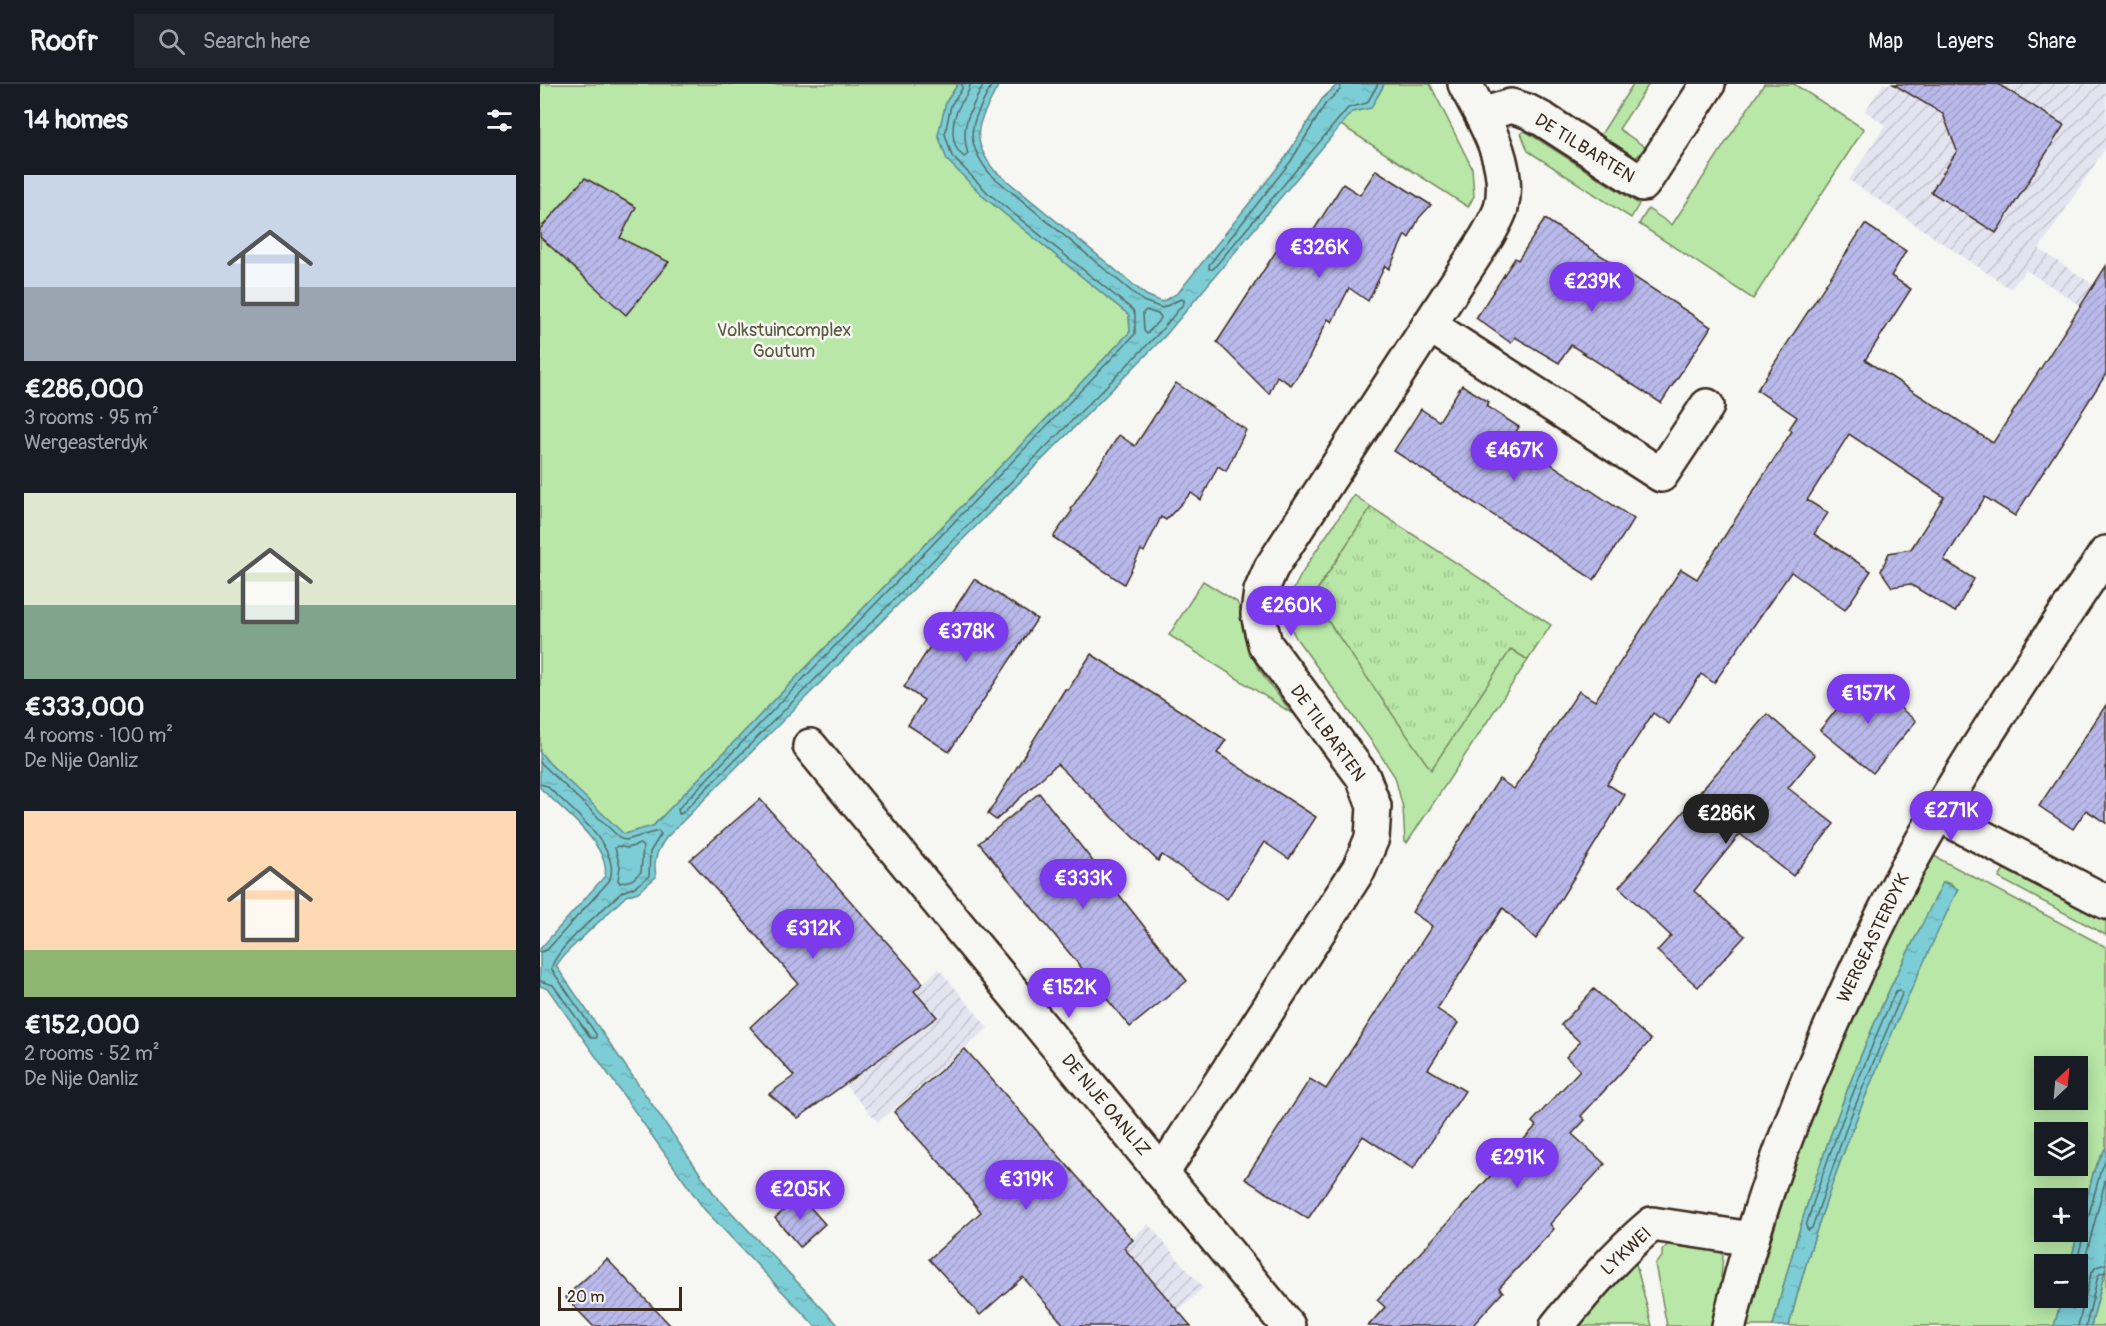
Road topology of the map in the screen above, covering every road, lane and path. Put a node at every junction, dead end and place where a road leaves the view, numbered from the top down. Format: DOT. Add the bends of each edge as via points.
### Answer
graph roads {
  1 [pos="1465,84"];
  2 [pos="1708,84"];
  3 [pos="1482,115"];
  4 [pos="1429,325"];
  5 [pos="1707,406"];
  6 [pos="2106,552"];
  7 [pos="810,746"];
  8 [pos="1938,814"];
  9 [pos="2106,902"];
  10 [pos="1162,1173"];
  11 [pos="1752,1239"];
  12 [pos="1288,1326"];
  13 [pos="1557,1326"];
  14 [pos="1729,1326"];
  1 -- 3 [label="street, DE TILBARTEN"];
  2 -- 3 [label="street, DE TILBARTEN" via="1643,184 1527,111 1511,106"];
  3 -- 4 [label="street, DE TILBARTEN" via="1500,158 1505,184 1501,210"];
  4 -- 5 [label="street" via="1661,476"];
  4 -- 10 [label="street, DE TILBARTEN" via="1271,568 1261,591 1258,614 1265,644 1363,777 1374,806 1372,838 1359,869"];
  6 -- 8 [label="street, WERGEASTERDYK"];
  7 -- 10 [label="street, DE NIJE OANLIZ"];
  8 -- 9 [label="street"];
  8 -- 11 [label="street, WERGEASTERDYK" via="1884,913 1823,1042 1780,1152"];
  10 -- 12 [label="street, DE NIJE OANLIZ"];
  11 -- 13 [label="street, LYKWEI" via="1652,1224 1590,1285"];
  11 -- 14 [label="street, WERGEASTERDYK"];
}
